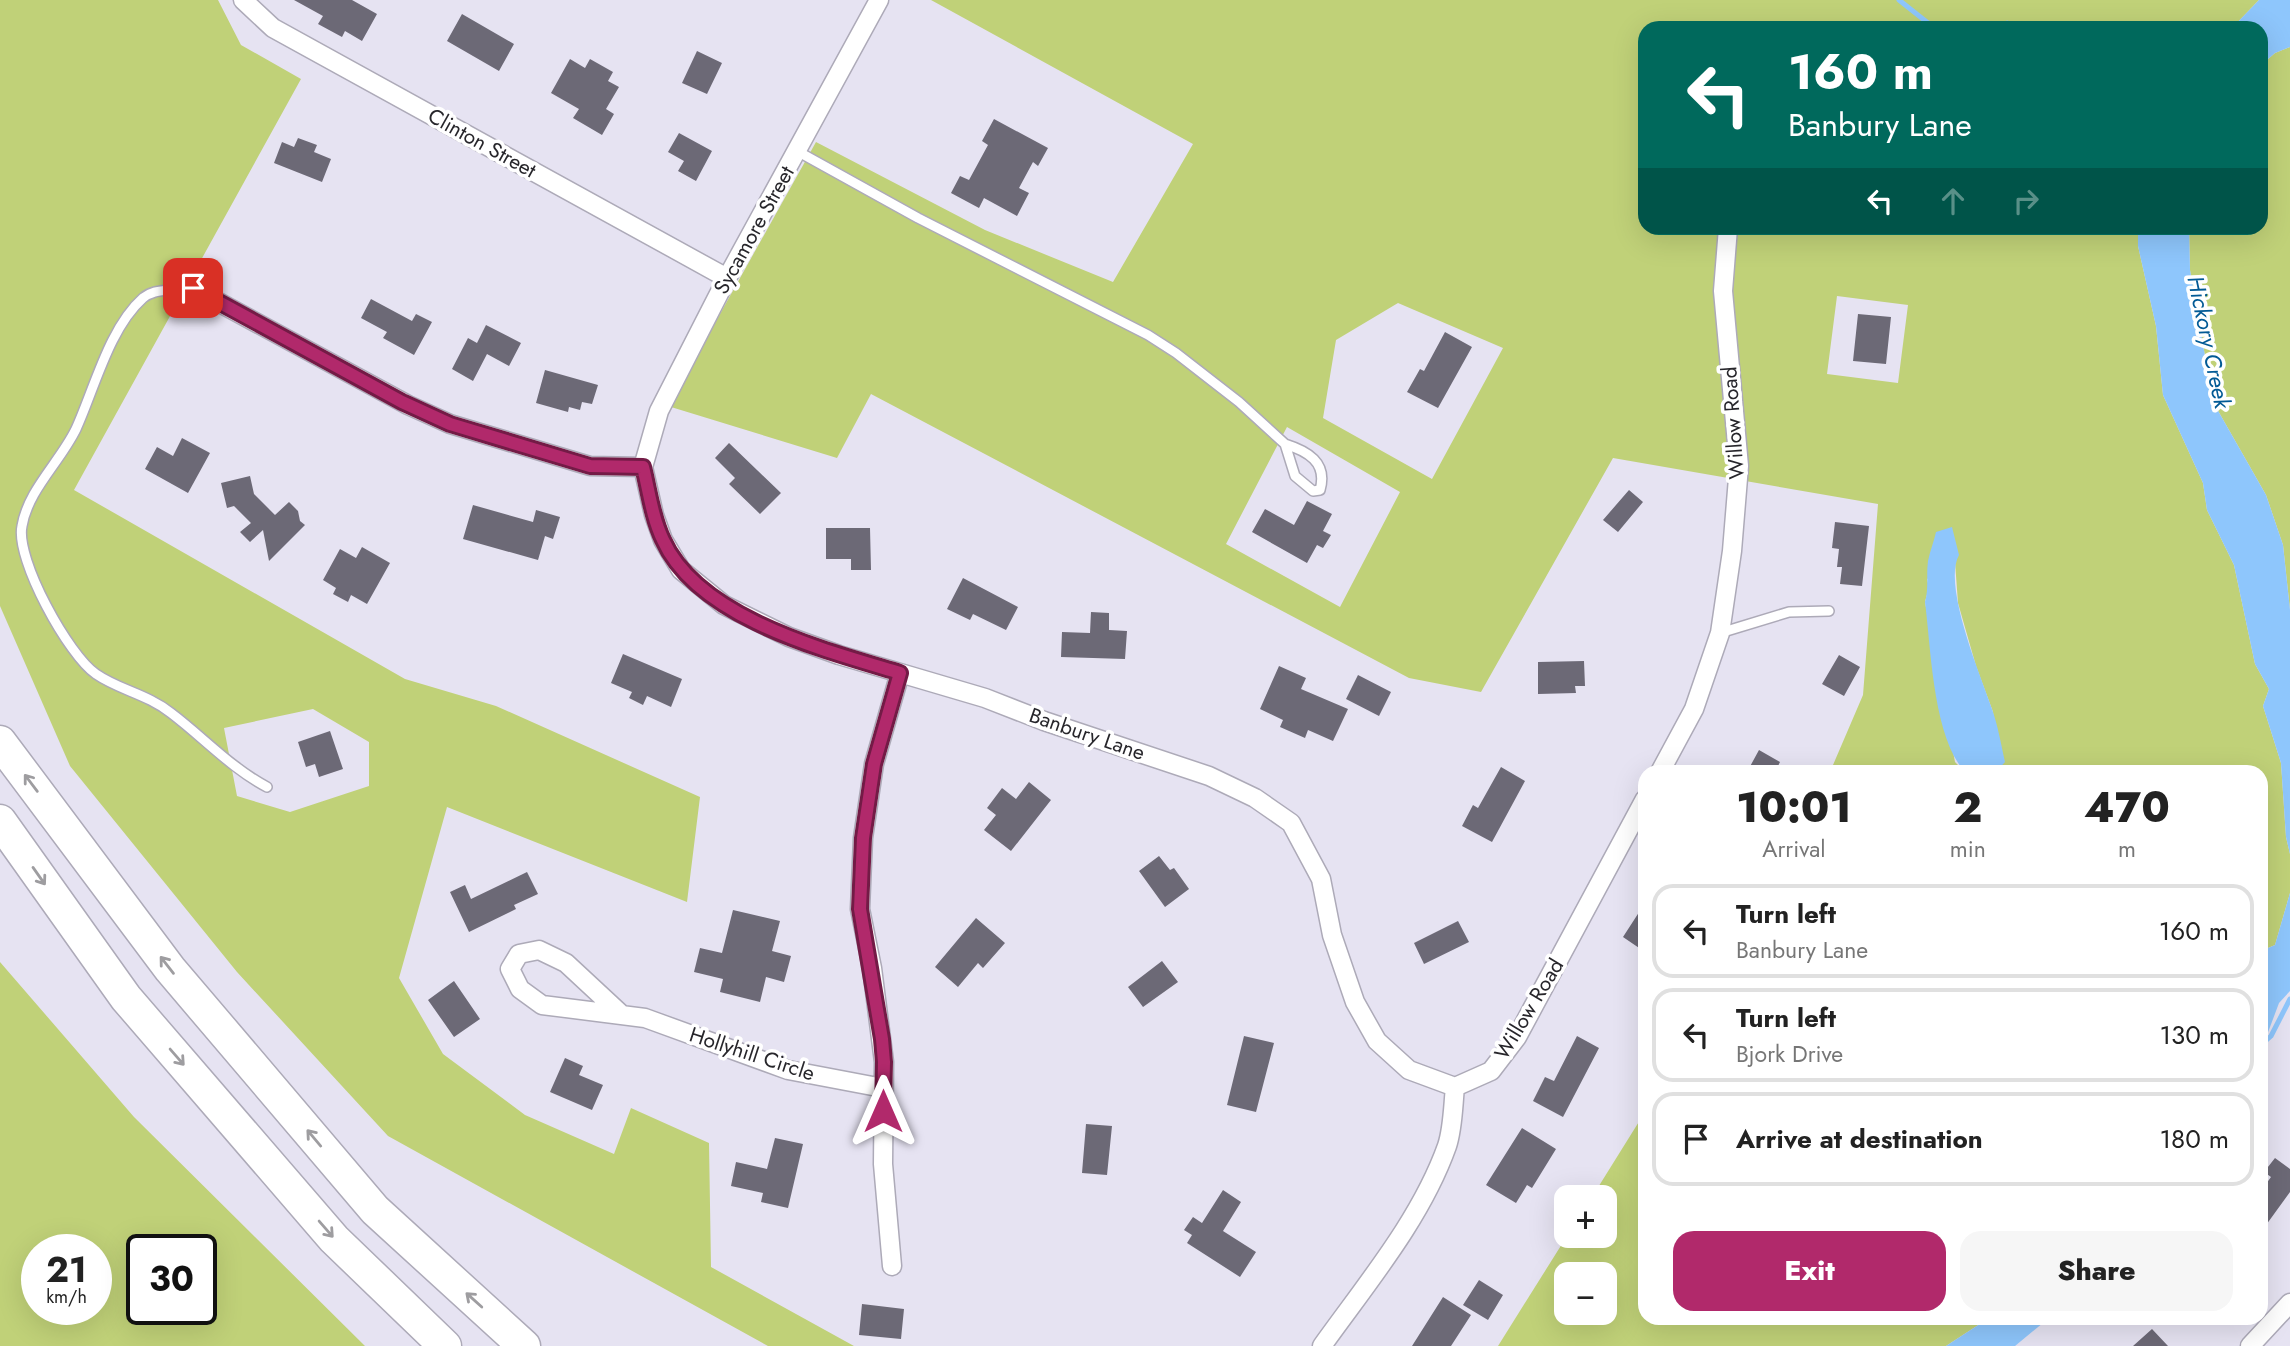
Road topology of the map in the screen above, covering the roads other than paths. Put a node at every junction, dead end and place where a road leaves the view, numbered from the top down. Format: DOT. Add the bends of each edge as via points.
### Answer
graph roads {
  1 [pos="243,0"];
  2 [pos="879,0"];
  3 [pos="797,151"];
  4 [pos="1727,235"];
  5 [pos="727,278"];
  6 [pos="187,285"];
  7 [pos="1285,444"];
  8 [pos="643,467"];
  9 [pos="1829,611"];
  10 [pos="1720,633"];
  11 [pos="900,673"];
  12 [pos="0,742"];
  13 [pos="1664,765"];
  14 [pos="267,787"];
  15 [pos="1638,812"];
  16 [pos="0,821"];
  17 [pos="622,1015"];
  18 [pos="1455,1087"];
  19 [pos="883,1088"];
  20 [pos="892,1266"];
  21 [pos="2290,1303"];
  22 [pos="445,1346"];
  23 [pos="524,1346"];
  24 [pos="1322,1346"];
  25 [pos="2250,1346"];
  1 -- 5 [label="street, Clinton Street" via="273,27"];
  2 -- 3 [label="street, Sycamore Street"];
  3 -- 5 [label="street, Sycamore Street"];
  3 -- 7 [label="lane" via="1148,335 1239,402"];
  4 -- 10 [label="street, Willow Road" via="1723,291 1740,467"];
  5 -- 8 [label="street, Sycamore Street" via="659,411"];
  6 -- 8 [label="street" via="450,424 590,466"];
  6 -- 14 [label="lane" via="143,298 107,351 75,431 27,508 21,528 24,555 38,590 76,653 96,674 151,698 244,775"];
  7 -- 7 [label="lane" via="1295,476 1313,491 1320,490 1321,468 1315,458"];
  8 -- 11 [label="street, Banbury Lane" via="663,540 681,570 724,605 789,637"];
  9 -- 10 [label="lane" via="1789,612"];
  10 -- 13 [label="street, Willow Road" via="1694,709"];
  11 -- 18 [label="street, Banbury Lane" via="1209,776 1255,798 1291,823 1321,879 1332,935 1355,1002 1377,1041 1409,1070"];
  11 -- 19 [label="street" via="874,764 863,838 860,909 882,1039"];
  23 -- 12 [label="highway, one-way" via="375,1210 170,969"];
  15 -- 18 [label="street, Willow Road" via="1517,1037 1491,1071"];
  16 -- 22 [label="highway, one-way" via="125,998 334,1239"];
  17 -- 17 [label="street, Hollyhill Circle" via="566,963 539,950 519,954 510,969 520,989 542,1005"];
  17 -- 19 [label="street, Hollyhill Circle" via="645,1018 788,1070"];
  18 -- 24 [label="street" via="1448,1143 1427,1191"];
  19 -- 20 [label="street" via="883,1164"];
  21 -- 25 [label="street"];
}
